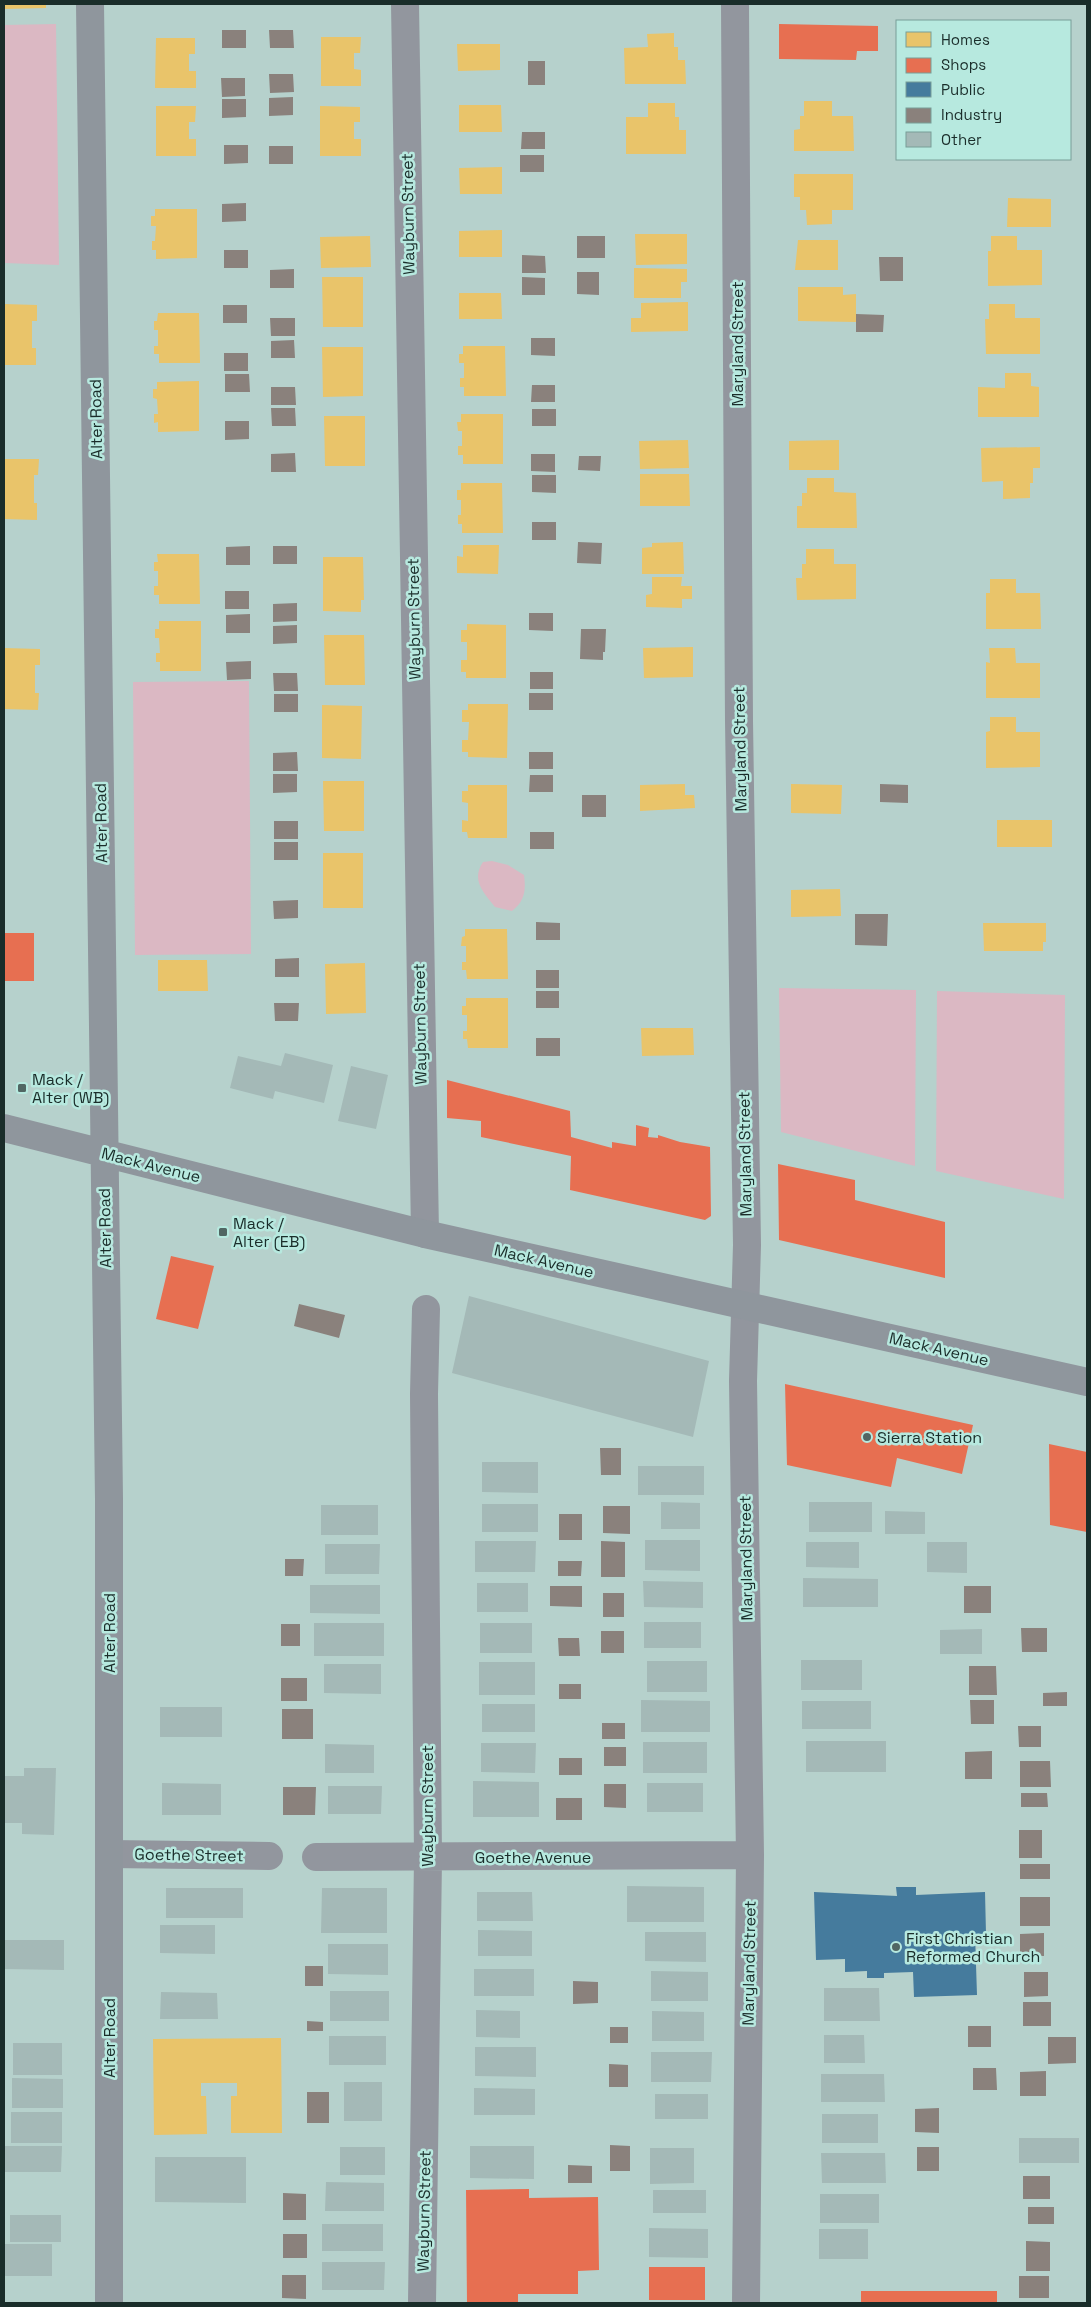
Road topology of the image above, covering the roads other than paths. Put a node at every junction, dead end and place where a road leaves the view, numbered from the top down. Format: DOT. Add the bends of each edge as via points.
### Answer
graph roads {
  1 [pos="90,4"];
  2 [pos="405,4"];
  3 [pos="735,4"];
  4 [pos="4,1128"];
  5 [pos="103,1154"];
  6 [pos="425,1234"];
  7 [pos="745,1306"];
  8 [pos="426,1309"];
  9 [pos="1087,1382"];
  10 [pos="109,1854"];
  11 [pos="750,1855"];
  12 [pos="269,1856"];
  13 [pos="316,1858"];
  14 [pos="428,1858"];
  15 [pos="109,2303"];
  16 [pos="422,2303"];
  17 [pos="746,2303"];
  1 -- 5 [label="street, Alter Road"];
  2 -- 6 [label="street, Wayburn Street"];
  3 -- 7 [label="street, Maryland Street"];
  4 -- 5 [label="street, Mack Avenue"];
  5 -- 6 [label="street, Mack Avenue"];
  5 -- 10 [label="street, Alter Road" via="108,1426"];
  6 -- 7 [label="street, Mack Avenue"];
  7 -- 9 [label="street, Mack Avenue"];
  7 -- 11 [label="street, Maryland Street" via="743,1381"];
  8 -- 14 [label="street, Wayburn Street"];
  10 -- 12 [label="street, Goethe Street"];
  10 -- 15 [label="street, Alter Road"];
  11 -- 14 [label="street, Goethe Avenue"];
  11 -- 17 [label="street, Maryland Street"];
  13 -- 14 [label="street, Goethe Avenue"];
  14 -- 16 [label="street, Wayburn Street"];
}
